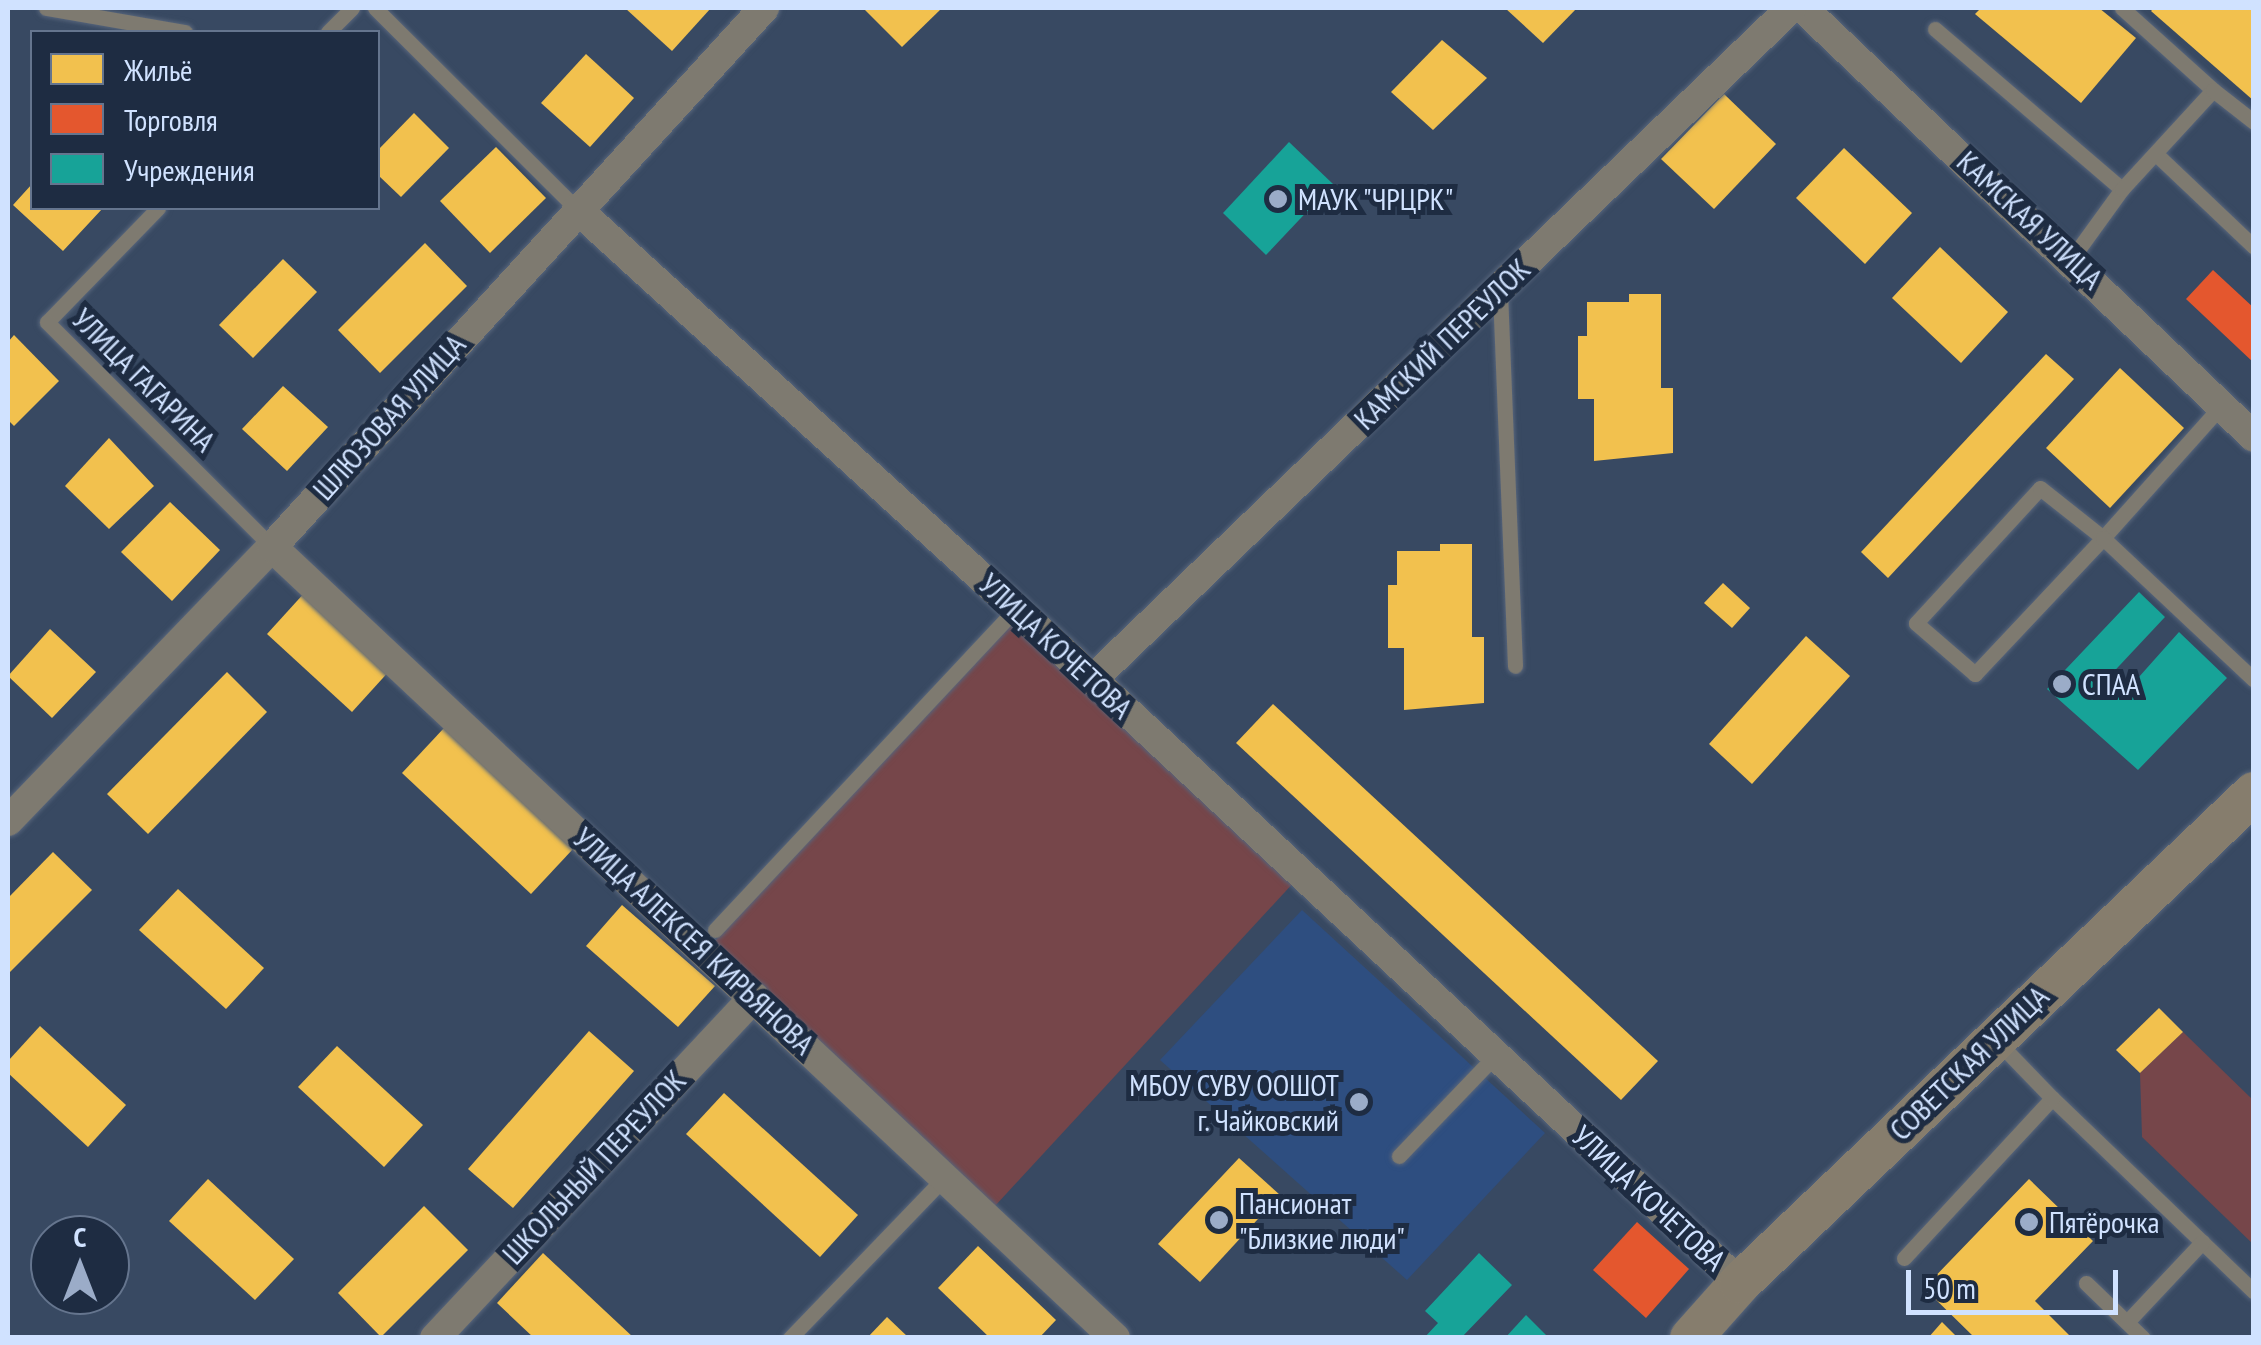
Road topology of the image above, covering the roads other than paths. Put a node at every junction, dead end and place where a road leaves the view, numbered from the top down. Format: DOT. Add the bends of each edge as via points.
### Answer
graph roads {
  1 [pos="46,8"];
  2 [pos="352,8"];
  3 [pos="374,8"];
  4 [pos="764,8"];
  5 [pos="1791,8"];
  6 [pos="1803,8"];
  7 [pos="2122,8"];
  8 [pos="1935,29"];
  9 [pos="172,30"];
  10 [pos="330,30"];
  11 [pos="2213,90"];
  12 [pos="2254,122"];
  13 [pos="2156,154"];
  14 [pos="2122,189"];
  15 [pos="577,209"];
  16 [pos="156,210"];
  17 [pos="2254,246"];
  18 [pos="2072,258"];
  19 [pos="1500,288"];
  20 [pos="2221,406"];
  21 [pos="2254,437"];
  22 [pos="2102,538"];
  23 [pos="272,547"];
  24 [pos="1016,608"];
  25 [pos="1514,666"];
  26 [pos="1093,680"];
  27 [pos="2254,680"];
  28 [pos="2254,794"];
  29 [pos="8,821"];
  30 [pos="715,930"];
  31 [pos="754,997"];
  32 [pos="1994,1038"];
  33 [pos="1496,1055"];
  34 [pos="2052,1098"];
  35 [pos="1399,1156"];
  36 [pos="946,1176"];
  37 [pos="2202,1242"];
  38 [pos="1904,1258"];
  39 [pos="1740,1282"];
  40 [pos="2086,1282"];
  41 [pos="2254,1292"];
  42 [pos="2127,1322"];
  43 [pos="435,1338"];
  44 [pos="790,1338"];
  45 [pos="1115,1338"];
  46 [pos="1691,1338"];
  47 [pos="2143,1338"];
  1 -- 9 [label="lane"];
  2 -- 10 [label="lane"];
  3 -- 15 [label="lane, УЛИЦА КОЧЕТОВА"];
  4 -- 15 [label="street, ШЛЮЗОВАЯ УЛИЦА"];
  5 -- 19 [label="street, КАМСКИЙ ПЕРЕУЛОК"];
  6 -- 18 [label="street, КАМСКАЯ УЛИЦА"];
  7 -- 11 [label="lane"];
  8 -- 14 [label="lane"];
  11 -- 12 [label="lane"];
  11 -- 13 [label="lane"];
  13 -- 14 [label="lane"];
  13 -- 17 [label="lane"];
  14 -- 18 [label="lane"];
  15 -- 23 [label="street, ШЛЮЗОВАЯ УЛИЦА"];
  15 -- 24 [label="street, УЛИЦА КОЧЕТОВА"];
  16 -- 23 [label="lane, УЛИЦА ГАГАРИНА" via="47,322"];
  18 -- 20 [label="street, КАМСКАЯ УЛИЦА"];
  19 -- 25 [label="lane"];
  19 -- 26 [label="street, КАМСКИЙ ПЕРЕУЛОК"];
  20 -- 21 [label="street, КАМСКАЯ УЛИЦА"];
  20 -- 22 [label="lane"];
  22 -- 22 [label="lane" via="1974,674 1916,623 2040,488"];
  22 -- 27 [label="lane"];
  23 -- 29 [label="street, ШЛЮЗОВАЯ УЛИЦА"];
  23 -- 31 [label="street, УЛИЦА АЛЕКСЕЯ КИРЬЯНОВА"];
  24 -- 26 [label="street, УЛИЦА КОЧЕТОВА"];
  24 -- 30 [label="lane"];
  26 -- 33 [label="street, УЛИЦА КОЧЕТОВА"];
  28 -- 32 [label="main road, СОВЕТСКАЯ УЛИЦА"];
  31 -- 36 [label="street, УЛИЦА АЛЕКСЕЯ КИРЬЯНОВА"];
  31 -- 43 [label="street, ШКОЛЬНЫЙ ПЕРЕУЛОК"];
  32 -- 34 [label="lane"];
  32 -- 39 [label="main road, СОВЕТСКАЯ УЛИЦА"];
  33 -- 35 [label="lane"];
  33 -- 39 [label="street, УЛИЦА КОЧЕТОВА"];
  34 -- 37 [label="lane"];
  34 -- 38 [label="lane"];
  36 -- 44 [label="lane"];
  36 -- 45 [label="street, УЛИЦА АЛЕКСЕЯ КИРЬЯНОВА"];
  37 -- 41 [label="lane"];
  37 -- 42 [label="lane"];
  39 -- 46 [label="main road, СОВЕТСКАЯ УЛИЦА"];
  40 -- 42 [label="lane"];
  42 -- 47 [label="lane"];
}
